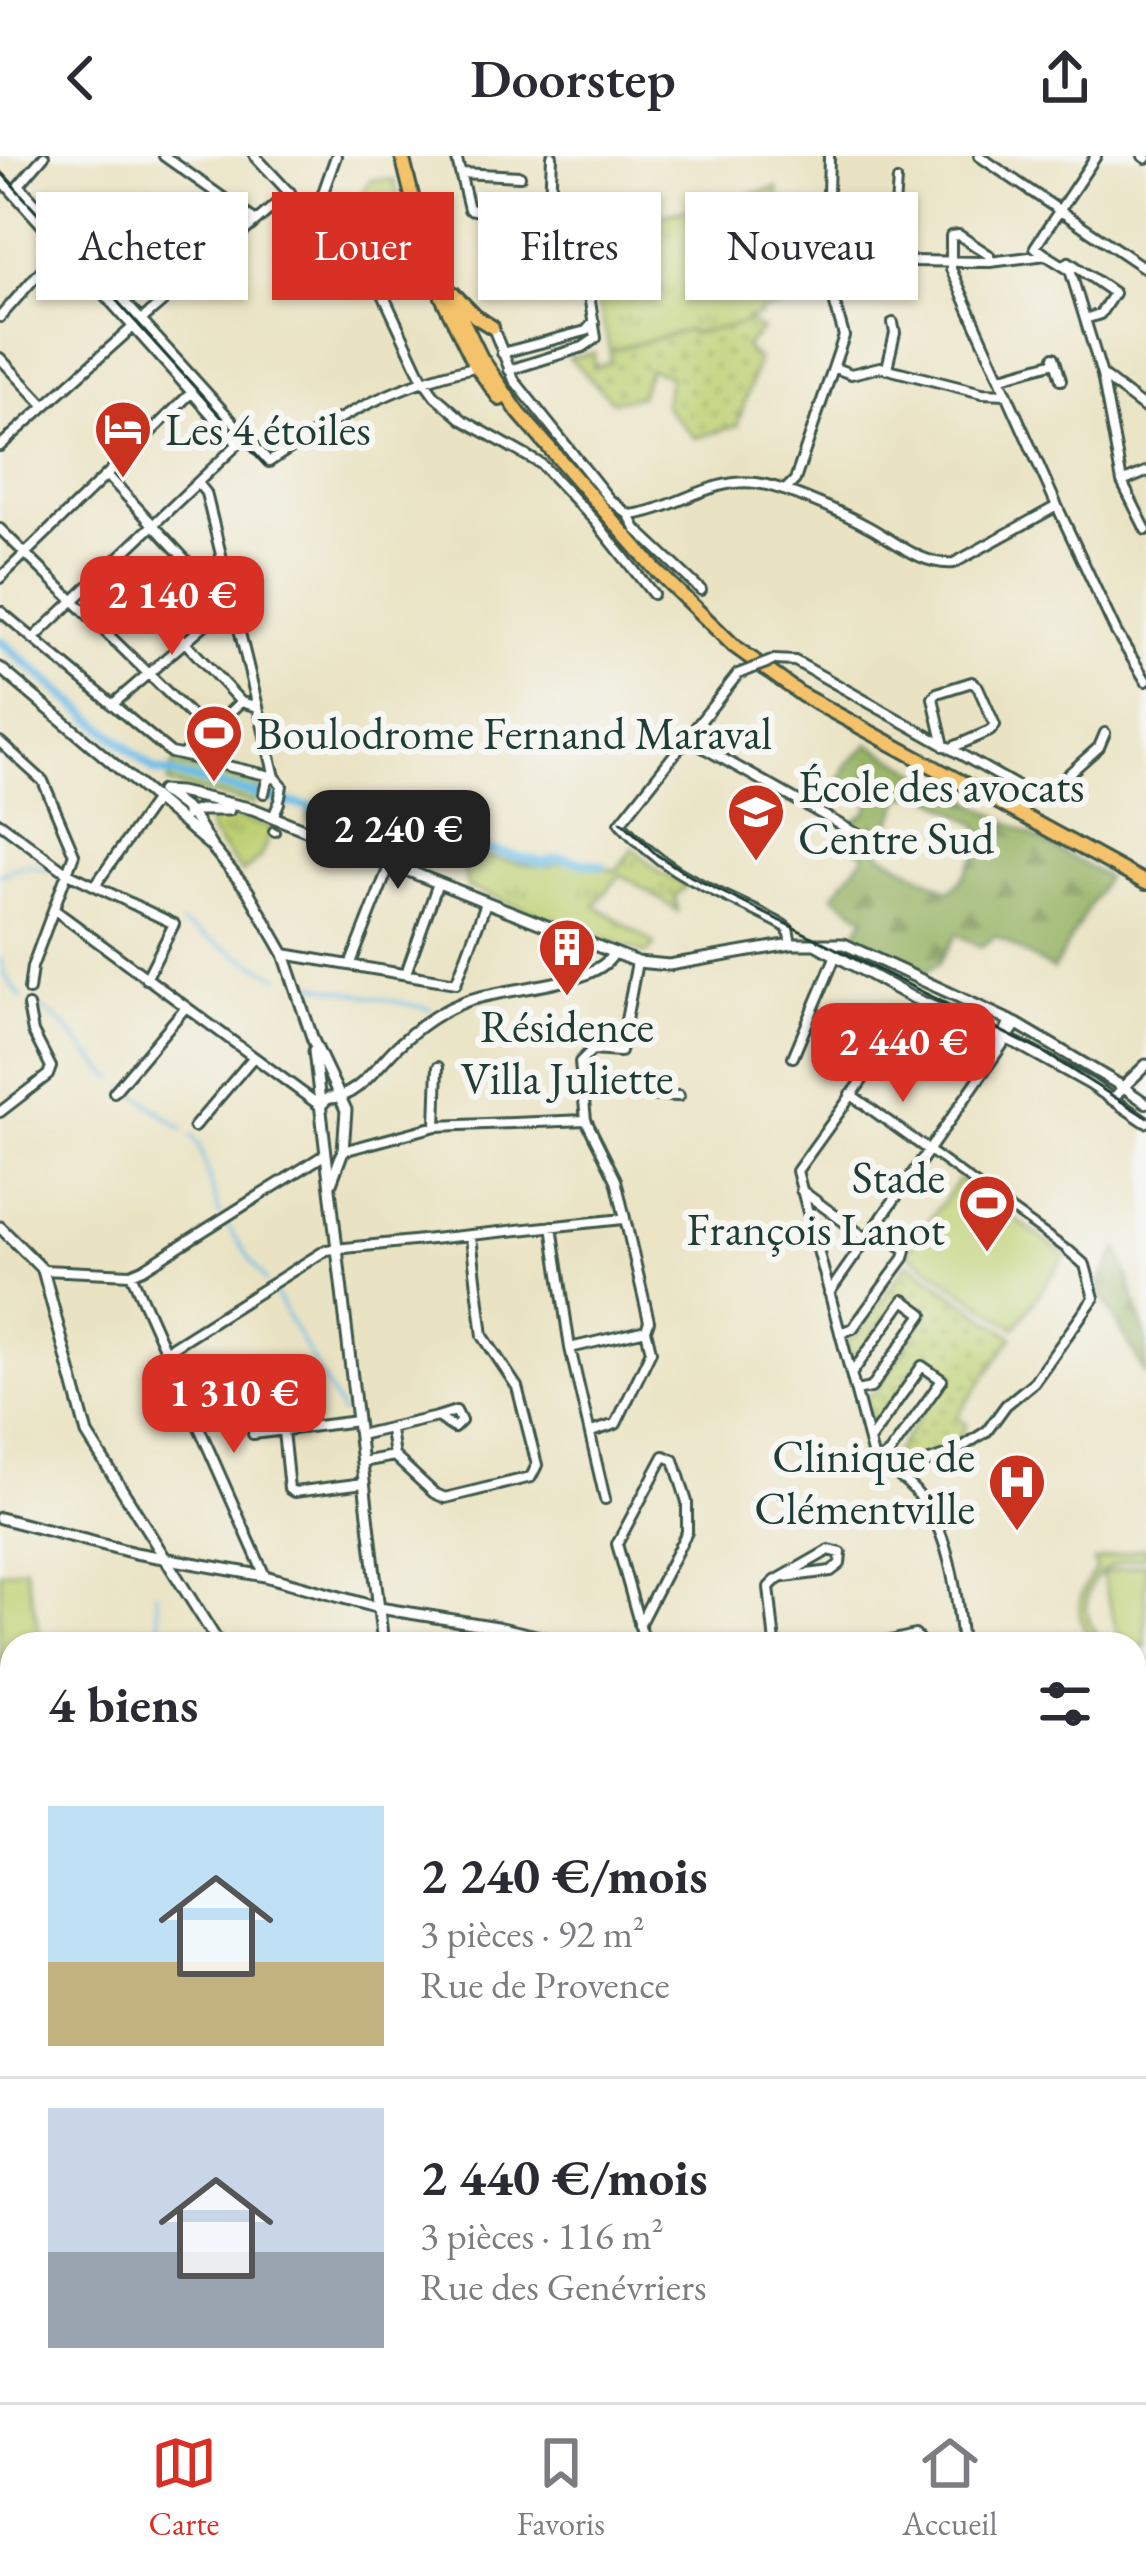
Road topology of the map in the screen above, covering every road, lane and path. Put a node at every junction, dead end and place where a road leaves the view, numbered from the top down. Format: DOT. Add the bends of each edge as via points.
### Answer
graph roads {
  1 [pos="44,156"];
  2 [pos="164,156"];
  3 [pos="255,156"];
  4 [pos="336,156"];
  5 [pos="402,156"];
  6 [pos="456,156"];
  7 [pos="552,156"];
  8 [pos="830,156"];
  9 [pos="979,156"];
  10 [pos="1096,156"];
  11 [pos="460,173"];
  12 [pos="520,176"];
  13 [pos="0,178"];
  14 [pos="897,180"];
  15 [pos="289,192"];
  16 [pos="323,192"];
  17 [pos="411,192"];
  18 [pos="550,192"];
  19 [pos="829,192"];
  20 [pos="896,192"];
  21 [pos="272,208"];
  22 [pos="1061,208"];
  23 [pos="478,211"];
  24 [pos="36,218"];
  25 [pos="256,221"];
  26 [pos="1046,255"];
  27 [pos="918,261"];
  28 [pos="950,262"];
  29 [pos="991,262"];
  30 [pos="1066,266"];
  31 [pos="1146,269"];
  32 [pos="36,276"];
  33 [pos="454,294"];
  34 [pos="112,300"];
  35 [pos="386,300"];
  36 [pos="444,300"];
  37 [pos="451,300"];
  38 [pos="590,300"];
  39 [pos="834,300"];
  40 [pos="0,316"];
  41 [pos="1084,319"];
  42 [pos="594,320"];
  43 [pos="893,323"];
  44 [pos="136,325"];
  45 [pos="492,327"];
  46 [pos="502,353"];
  47 [pos="0,358"];
  48 [pos="481,358"];
  49 [pos="470,368"];
  50 [pos="834,368"];
  51 [pos="887,368"];
  52 [pos="509,370"];
  53 [pos="1102,375"];
  54 [pos="1001,377"];
  55 [pos="422,378"];
  56 [pos="1060,380"];
  57 [pos="190,393"];
  58 [pos="1007,394"];
  59 [pos="45,406"];
  60 [pos="1146,410"];
  61 [pos="2,444"];
  62 [pos="1146,472"];
  63 [pos="107,475"];
  64 [pos="1122,482"];
  65 [pos="198,483"];
  66 [pos="578,483"];
  67 [pos="787,488"];
  68 [pos="1057,506"];
  69 [pos="629,515"];
  70 [pos="1143,515"];
  71 [pos="153,524"];
  72 [pos="0,529"];
  73 [pos="1146,530"];
  74 [pos="25,554"];
  75 [pos="112,564"];
  76 [pos="0,578"];
  77 [pos="701,590"];
  78 [pos="653,594"];
  79 [pos="73,600"];
  80 [pos="232,601"];
  81 [pos="0,611"];
  82 [pos="33,639"];
  83 [pos="186,640"];
  84 [pos="0,668"];
  85 [pos="147,673"];
  86 [pos="1146,681"];
  87 [pos="241,702"];
  88 [pos="112,705"];
  89 [pos="258,707"];
  90 [pos="209,733"];
  91 [pos="1106,733"];
  92 [pos="686,738"];
  93 [pos="0,742"];
  94 [pos="947,747"];
  95 [pos="182,755"];
  96 [pos="219,764"];
  97 [pos="275,777"];
  98 [pos="158,795"];
  99 [pos="191,813"];
  100 [pos="258,813"];
  101 [pos="176,817"];
  102 [pos="274,818"];
  103 [pos="0,823"];
  104 [pos="866,839"];
  105 [pos="211,846"];
  106 [pos="390,864"];
  107 [pos="65,872"];
  108 [pos="438,883"];
  109 [pos="96,884"];
  110 [pos="1146,886"];
  111 [pos="486,903"];
  112 [pos="56,911"];
  113 [pos="791,944"];
  114 [pos="814,944"];
  115 [pos="284,954"];
  116 [pos="613,954"];
  117 [pos="836,955"];
  118 [pos="637,962"];
  119 [pos="351,963"];
  120 [pos="406,973"];
  121 [pos="146,979"];
  122 [pos="456,983"];
  123 [pos="29,990"];
  124 [pos="466,1001"];
  125 [pos="28,1006"];
  126 [pos="185,1008"];
  127 [pos="1014,1022"];
  128 [pos="313,1040"];
  129 [pos="1004,1040"];
  130 [pos="793,1058"];
  131 [pos="252,1059"];
  132 [pos="1146,1065"];
  133 [pos="438,1067"];
  134 [pos="1123,1087"];
  135 [pos="114,1093"];
  136 [pos="585,1094"];
  137 [pos="850,1094"];
  138 [pos="679,1096"];
  139 [pos="338,1098"];
  140 [pos="1113,1099"];
  141 [pos="1146,1103"];
  142 [pos="320,1106"];
  143 [pos="0,1112"];
  144 [pos="346,1115"];
  145 [pos="322,1120"];
  146 [pos="586,1120"];
  147 [pos="1146,1123"];
  148 [pos="436,1126"];
  149 [pos="194,1127"];
  150 [pos="343,1150"];
  151 [pos="931,1151"];
  152 [pos="324,1155"];
  153 [pos="331,1184"];
  154 [pos="800,1189"];
  155 [pos="623,1219"];
  156 [pos="552,1226"];
  157 [pos="0,1227"];
  158 [pos="875,1228"];
  159 [pos="471,1237"];
  160 [pos="867,1239"];
  161 [pos="337,1250"];
  162 [pos="1069,1251"];
  163 [pos="43,1270"];
  164 [pos="131,1274"];
  165 [pos="828,1295"];
  166 [pos="646,1330"];
  167 [pos="839,1333"];
  168 [pos="570,1348"];
  169 [pos="164,1352"];
  170 [pos="851,1374"];
  171 [pos="856,1392"];
  172 [pos="436,1417"];
  173 [pos="357,1421"];
  174 [pos="390,1430"];
  175 [pos="283,1431"];
  176 [pos="591,1432"];
  177 [pos="253,1434"];
  178 [pos="359,1435"];
  179 [pos="868,1442"];
  180 [pos="394,1456"];
  181 [pos="362,1462"];
  182 [pos="875,1464"];
  183 [pos="899,1476"];
  184 [pos="364,1484"];
  185 [pos="605,1499"];
  186 [pos="0,1518"];
  187 [pos="161,1556"];
  188 [pos="265,1576"];
  189 [pos="784,1577"];
  190 [pos="379,1608"];
  191 [pos="639,1625"];
  192 [pos="211,1632"];
  193 [pos="382,1632"];
  194 [pos="507,1632"];
  195 [pos="641,1632"];
  196 [pos="773,1632"];
  197 [pos="961,1632"];
  1 -- 44 [label="street" via="19,185"];
  2 -- 25 [label="street"];
  3 -- 15 [label="street"];
  4 -- 16 [label="street"];
  5 -- 17 [label="main road"];
  6 -- 11 [label="street"];
  7 -- 18 [label="street"];
  8 -- 19 [label="street"];
  9 -- 22 [label="street"];
  10 -- 22 [label="street"];
  11 -- 12 [label="street"];
  11 -- 23 [label="street" via="469,209"];
  13 -- 24 [label="street"];
  14 -- 20 [label="street"];
  21 -- 25 [label="street"];
  22 -- 26 [label="street" via="1035,247"];
  22 -- 31 [label="street"];
  25 -- 44 [label="street"];
  26 -- 29 [label="street"];
  26 -- 30 [label="street"];
  27 -- 28 [label="street"];
  28 -- 29 [label="street"];
  28 -- 29 [label="street" via="955,233"];
  28 -- 54 [label="street"];
  30 -- 41 [label="street"];
  30 -- 41 [label="street" via="1114,293 1100,314"];
  32 -- 40 [label="street"];
  33 -- 45 [label="main road"];
  34 -- 44 [label="street"];
  35 -- 55 [label="street"];
  36 -- 66 [label="main road" via="476,366"];
  37 -- 48 [label="main road"];
  38 -- 42 [label="street"];
  39 -- 50 [label="street" via="844,336"];
  41 -- 53 [label="street"];
  42 -- 46 [label="street" via="586,331"];
  42 -- 52 [label="street" via="592,344"];
  43 -- 51 [label="street"];
  44 -- 55 [label="street" via="269,462"];
  44 -- 57 [label="street"];
  44 -- 59 [label="street"];
  45 -- 46 [label="street"];
  45 -- 48 [label="main road" via="476,334"];
  46 -- 52 [label="street"];
  47 -- 59 [label="street"];
  48 -- 66 [label="main road"];
  49 -- 55 [label="street"];
  50 -- 51 [label="street"];
  50 -- 67 [label="street"];
  51 -- 58 [label="street"];
  52 -- 69 [label="street"];
  53 -- 60 [label="street"];
  53 -- 64 [label="street"];
  54 -- 56 [label="street" via="1054,360"];
  54 -- 58 [label="street"];
  55 -- 78 [label="street" via="463,420 541,464"];
  57 -- 63 [label="street"];
  57 -- 65 [label="street" via="238,444"];
  58 -- 68 [label="street"];
  59 -- 61 [label="street"];
  62 -- 64 [label="street"];
  63 -- 71 [label="street"];
  63 -- 74 [label="street"];
  64 -- 70 [label="street"];
  65 -- 71 [label="street"];
  65 -- 80 [label="street"];
  66 -- 110 [label="main road" via="690,606 768,673"];
  67 -- 68 [label="street" via="942,564"];
  67 -- 69 [label="street" via="725,484"];
  68 -- 86 [label="street"];
  69 -- 77 [label="street"];
  70 -- 73 [label="street"];
  71 -- 75 [label="street"];
  71 -- 80 [label="street"];
  72 -- 74 [label="street"];
  74 -- 76 [label="street"];
  74 -- 79 [label="street"];
  75 -- 79 [label="street"];
  75 -- 83 [label="street"];
  79 -- 82 [label="street"];
  79 -- 85 [label="street"];
  80 -- 83 [label="street"];
  80 -- 89 [label="street"];
  81 -- 82 [label="street"];
  82 -- 88 [label="street"];
  83 -- 85 [label="street"];
  83 -- 87 [label="street"];
  84 -- 98 [label="street"];
  85 -- 88 [label="street"];
  85 -- 90 [label="street"];
  87 -- 89 [label="street"];
  87 -- 90 [label="street"];
  88 -- 95 [label="street"];
  89 -- 97 [label="street"];
  90 -- 95 [label="street"];
  90 -- 96 [label="street" via="221,748"];
  91 -- 94 [label="street" via="1038,798"];
  92 -- 94 [label="street, bridge" via="738,674 774,660 795,662"];
  92 -- 104 [label="street"];
  92 -- 113 [label="street" via="620,823 674,872 783,925"];
  93 -- 107 [label="street" via="43,782 62,820 74,854"];
  94 -- 94 [label="street" via="994,724 972,682 933,698"];
  95 -- 96 [label="street"];
  96 -- 97 [label="street"];
  97 -- 100 [label="street"];
  97 -- 102 [label="street" via="282,785"];
  98 -- 99 [label="street"];
  98 -- 100 [label="street" via="179,791"];
  98 -- 101 [label="street"];
  98 -- 109 [label="street"];
  99 -- 100 [label="street"];
  99 -- 101 [label="street"];
  99 -- 105 [label="street"];
  100 -- 102 [label="street"];
  101 -- 105 [label="street"];
  102 -- 106 [label="street"];
  103 -- 107 [label="street"];
  105 -- 115 [label="street"];
  106 -- 108 [label="street"];
  106 -- 119 [label="street"];
  107 -- 109 [label="street"];
  107 -- 112 [label="street"];
  108 -- 111 [label="street"];
  108 -- 120 [label="street"];
  109 -- 121 [label="street" via="174,924"];
  111 -- 116 [label="street"];
  111 -- 122 [label="street"];
  112 -- 121 [label="street"];
  112 -- 123 [label="street"];
  113 -- 114 [label="street"];
  113 -- 118 [label="street" via="669,965"];
  114 -- 117 [label="street"];
  114 -- 127 [label="street" via="844,944"];
  115 -- 119 [label="street"];
  115 -- 128 [label="street"];
  116 -- 118 [label="street"];
  116 -- 124 [label="street" via="588,973"];
  117 -- 129 [label="street"];
  117 -- 130 [label="street"];
  118 -- 136 [label="street" via="620,1052 586,1053"];
  119 -- 120 [label="street"];
  120 -- 122 [label="street"];
  121 -- 126 [label="street"];
  122 -- 124 [label="street"];
  124 -- 139 [label="street" via="418,1028"];
  125 -- 143 [label="street" via="51,1067"];
  126 -- 131 [label="street"];
  126 -- 135 [label="street"];
  127 -- 129 [label="street"];
  127 -- 134 [label="street"];
  128 -- 139 [label="street"];
  128 -- 142 [label="street"];
  129 -- 137 [label="street" via="986,1055 930,1018 907,1018"];
  129 -- 140 [label="street"];
  129 -- 151 [label="street"];
  131 -- 142 [label="street"];
  131 -- 149 [label="street"];
  132 -- 134 [label="street"];
  133 -- 148 [label="street"];
  134 -- 140 [label="street"];
  134 -- 141 [label="street"];
  136 -- 138 [label="street"];
  136 -- 146 [label="street"];
  137 -- 151 [label="street"];
  137 -- 154 [label="street" via="799,1166"];
  139 -- 142 [label="street"];
  139 -- 144 [label="street"];
  140 -- 147 [label="street"];
  142 -- 145 [label="street"];
  144 -- 145 [label="street" via="333,1125"];
  144 -- 150 [label="street"];
  145 -- 152 [label="street"];
  146 -- 148 [label="street"];
  146 -- 155 [label="street" via="616,1180"];
  148 -- 150 [label="street"];
  150 -- 153 [label="street"];
  151 -- 158 [label="street"];
  151 -- 162 [label="street"];
  152 -- 153 [label="street"];
  152 -- 164 [label="street"];
  153 -- 161 [label="street"];
  154 -- 160 [label="street"];
  154 -- 165 [label="street"];
  155 -- 156 [label="street"];
  155 -- 166 [label="street"];
  156 -- 159 [label="street"];
  156 -- 168 [label="street"];
  157 -- 163 [label="street"];
  158 -- 160 [label="street"];
  158 -- 167 [label="street" via="906,1250 904,1258 854,1328"];
  159 -- 161 [label="street"];
  159 -- 180 [label="street" via="483,1336 512,1375 537,1465 531,1477 445,1498"];
  160 -- 165 [label="street"];
  161 -- 169 [label="street" via="316,1255"];
  161 -- 173 [label="street"];
  162 -- 183 [label="street" via="1085,1265 1094,1298 1034,1382 987,1431"];
  163 -- 164 [label="street"];
  163 -- 187 [label="street" via="87,1434"];
  164 -- 169 [label="street"];
  165 -- 167 [label="street"];
  166 -- 168 [label="street"];
  166 -- 176 [label="street" via="651,1351 616,1424"];
  167 -- 170 [label="street"];
  168 -- 176 [label="street"];
  169 -- 188 [label="street"];
  170 -- 171 [label="street"];
  170 -- 171 [label="street" via="904,1300 922,1313 871,1388"];
  171 -- 179 [label="street"];
  172 -- 174 [label="street"];
  173 -- 175 [label="street"];
  173 -- 178 [label="street"];
  174 -- 178 [label="street"];
  174 -- 180 [label="street"];
  175 -- 177 [label="street"];
  175 -- 184 [label="street" via="289,1490"];
  176 -- 185 [label="street"];
  178 -- 181 [label="street"];
  179 -- 182 [label="street"];
  179 -- 182 [label="street" via="922,1366 942,1379"];
  180 -- 181 [label="street"];
  181 -- 184 [label="street"];
  182 -- 183 [label="street"];
  183 -- 197 [label="street" via="946,1545"];
  184 -- 190 [label="street"];
  186 -- 187 [label="street"];
  187 -- 188 [label="street"];
  187 -- 192 [label="street"];
  188 -- 190 [label="street"];
  189 -- 189 [label="street" via="834,1570 841,1553 829,1550"];
  189 -- 196 [label="street" via="768,1590"];
  190 -- 193 [label="street"];
  190 -- 194 [label="street"];
  191 -- 191 [label="street" via="617,1544 664,1456 674,1460 687,1502 687,1532"];
  191 -- 195 [label="street"];
}
